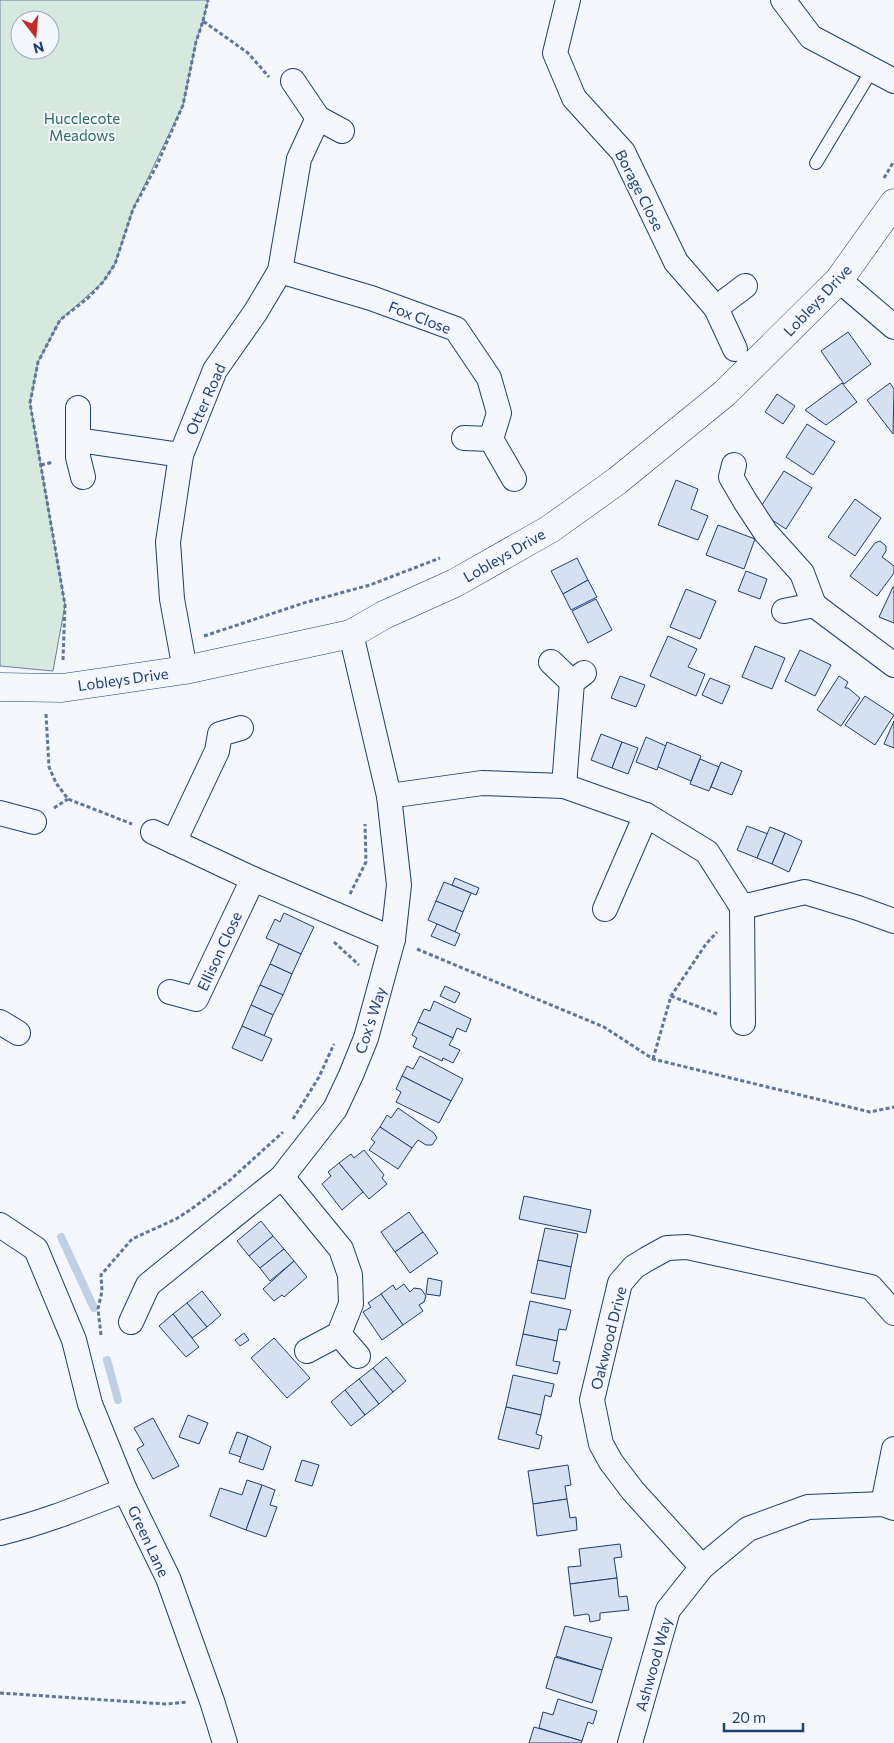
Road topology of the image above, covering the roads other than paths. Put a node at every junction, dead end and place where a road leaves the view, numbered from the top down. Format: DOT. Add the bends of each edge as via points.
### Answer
graph roads {
  1 [pos="568,0"];
  2 [pos="783,0"];
  3 [pos="872,70"];
  4 [pos="293,81"];
  5 [pos="894,81"];
  6 [pos="318,118"];
  7 [pos="342,131"];
  8 [pos="816,163"];
  9 [pos="894,204"];
  10 [pos="280,271"];
  11 [pos="840,280"];
  12 [pos="745,286"];
  13 [pos="716,308"];
  14 [pos="892,321"];
  15 [pos="736,349"];
  16 [pos="78,408"];
  17 [pos="464,438"];
  18 [pos="491,439"];
  19 [pos="78,440"];
  20 [pos="181,455"];
  21 [pos="734,465"];
  22 [pos="82,477"];
  23 [pos="514,480"];
  24 [pos="814,605"];
  25 [pos="784,611"];
  26 [pos="351,634"];
  27 [pos="550,662"];
  28 [pos="894,666"];
  29 [pos="184,670"];
  30 [pos="0,687"];
  31 [pos="241,728"];
  32 [pos="564,786"];
  33 [pos="389,796"];
  34 [pos="0,813"];
  35 [pos="646,815"];
  36 [pos="34,822"];
  37 [pos="253,879"];
  38 [pos="742,907"];
  39 [pos="605,909"];
  40 [pos="894,921"];
  41 [pos="393,939"];
  42 [pos="170,992"];
  43 [pos="742,1023"];
  44 [pos="282,1177"];
  45 [pos="0,1224"];
  46 [pos="894,1313"];
  47 [pos="131,1322"];
  48 [pos="339,1334"];
  49 [pos="307,1351"];
  50 [pos="358,1356"];
  51 [pos="894,1449"];
  52 [pos="125,1490"];
  53 [pos="888,1506"];
  54 [pos="0,1533"];
  55 [pos="702,1567"];
  56 [pos="225,1743"];
  57 [pos="630,1743"];
  1 -- 13 [label="street, Borage Close" via="555,53 574,98 623,152 676,262"];
  2 -- 3 [label="street" via="811,37"];
  3 -- 5 [label="street"];
  3 -- 8 [label="lane"];
  4 -- 6 [label="street"];
  6 -- 7 [label="street"];
  6 -- 10 [label="street, Otter Road" via="299,159"];
  9 -- 11 [label="street, Lobleys Drive"];
  10 -- 18 [label="street, Fox Close" via="371,298 456,329 490,378 499,413"];
  10 -- 20 [label="street, Otter Road" via="215,370"];
  11 -- 14 [label="street"];
  11 -- 26 [label="street, Lobleys Drive" via="725,393 618,481 542,533 455,583 384,615"];
  12 -- 13 [label="street"];
  13 -- 15 [label="street, Borage Close"];
  16 -- 19 [label="street"];
  17 -- 18 [label="street"];
  18 -- 23 [label="street"];
  19 -- 20 [label="street"];
  19 -- 22 [label="street"];
  20 -- 29 [label="street, Otter Road" via="168,542 172,599"];
  21 -- 24 [label="street" via="731,477 744,501 766,533 802,573"];
  24 -- 25 [label="street"];
  24 -- 28 [label="street"];
  26 -- 29 [label="street, Lobleys Drive"];
  26 -- 33 [label="street, Cox's Way"];
  27 -- 32 [label="street" via="578,677"];
  29 -- 30 [label="street, Lobleys Drive" via="62,688"];
  31 -- 37 [label="street" via="220,734 217,751 164,837"];
  32 -- 33 [label="street" via="482,783"];
  32 -- 35 [label="street"];
  33 -- 41 [label="street, Cox's Way" via="399,885"];
  34 -- 36 [label="street"];
  35 -- 38 [label="street" via="707,852"];
  35 -- 39 [label="street"];
  37 -- 41 [label="street"];
  37 -- 42 [label="street, Ellison Close" via="204,1004"];
  38 -- 40 [label="street" via="805,892"];
  38 -- 43 [label="street"];
  41 -- 44 [label="street, Cox's Way" via="366,1038 351,1075 335,1109"];
  44 -- 47 [label="street, Cox's Way" via="143,1280"];
  44 -- 48 [label="street" via="341,1249 350,1275 351,1304"];
  45 -- 52 [label="street, Green Lane" via="36,1249 74,1340 90,1404"];
  46 -- 55 [label="street, Oakwood Drive" via="871,1287 687,1247 667,1248 647,1258 620,1283 592,1400 601,1444 633,1491"];
  48 -- 49 [label="street"];
  48 -- 50 [label="street"];
  51 -- 53 [label="street"];
  52 -- 54 [label="street"];
  52 -- 56 [label="street, Green Lane" via="168,1578"];
  53 -- 55 [label="street, Ashwood Way" via="808,1507 748,1529"];
  55 -- 57 [label="street, Ashwood Way" via="668,1610"];
}
